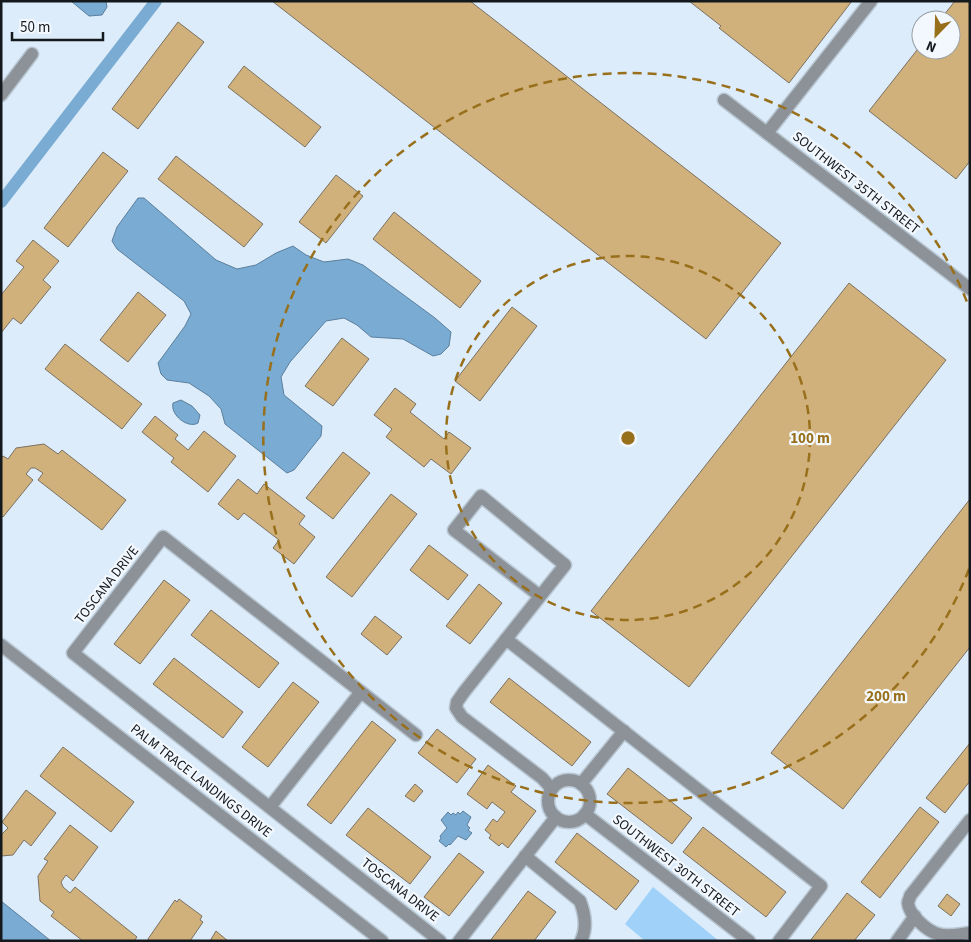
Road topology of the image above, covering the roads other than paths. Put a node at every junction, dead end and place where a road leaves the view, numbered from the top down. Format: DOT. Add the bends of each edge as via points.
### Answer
graph roads {
  1 [pos="871,1"];
  2 [pos="32,54"];
  3 [pos="1,95"];
  4 [pos="724,100"];
  5 [pos="767,133"];
  6 [pos="970,289"];
  7 [pos="540,596"];
  8 [pos="506,639"];
  9 [pos="1,645"];
  10 [pos="361,692"];
  11 [pos="624,731"];
  12 [pos="416,735"];
  13 [pos="581,784"];
  14 [pos="552,789"];
  15 [pos="270,807"];
  16 [pos="585,814"];
  17 [pos="556,817"];
  18 [pos="970,820"];
  19 [pos="525,856"];
  20 [pos="915,916"];
  21 [pos="970,933"];
  22 [pos="934,937"];
  23 [pos="382,941"];
  24 [pos="440,941"];
  25 [pos="459,941"];
  26 [pos="581,941"];
  27 [pos="749,941"];
  28 [pos="779,941"];
  29 [pos="897,941"];
  1 -- 5 [label="street"];
  2 -- 3 [label="street"];
  4 -- 5 [label="street, SOUTHWEST 35TH STREET"];
  5 -- 6 [label="street, SOUTHWEST 35TH STREET"];
  7 -- 7 [label="street" via="565,565 481,496 454,530"];
  7 -- 8 [label="street"];
  8 -- 11 [label="street"];
  8 -- 14 [label="street" via="457,702 456,708 462,718"];
  9 -- 23 [label="street, PALM TRACE LANDINGS DRIVE"];
  10 -- 12 [label="street, TOSCANA DRIVE"];
  10 -- 15 [label="street"];
  10 -- 15 [label="street, TOSCANA DRIVE" via="163,537 73,653"];
  11 -- 13 [label="street"];
  11 -- 28 [label="street" via="821,886"];
  13 -- 14 [label="street" via="570,780"];
  13 -- 16 [label="street" via="587,789 590,802"];
  14 -- 17 [label="street" via="548,804"];
  15 -- 24 [label="street, TOSCANA DRIVE"];
  16 -- 17 [label="street" via="571,821"];
  16 -- 27 [label="street, SOUTHWEST 30TH STREET"];
  17 -- 19 [label="street"];
  18 -- 20 [label="street" via="910,896 908,904"];
  19 -- 25 [label="street"];
  19 -- 26 [label="street" via="580,901 585,928"];
  20 -- 22 [label="street"];
  20 -- 29 [label="street"];
  21 -- 22 [label="street"];
}
